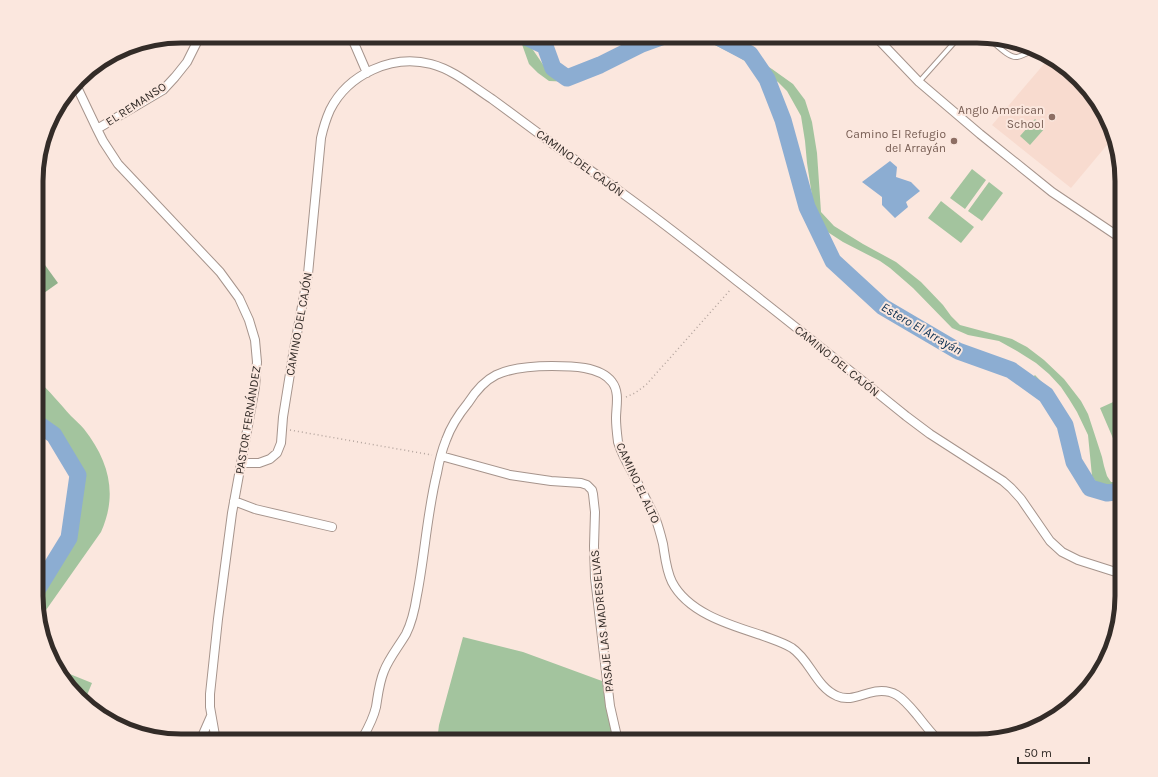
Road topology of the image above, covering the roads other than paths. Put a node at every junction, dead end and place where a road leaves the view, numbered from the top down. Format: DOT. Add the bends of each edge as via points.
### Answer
graph roads {
  1 [pos="196,43"];
  2 [pos="354,43"];
  3 [pos="882,43"];
  4 [pos="954,43"];
  5 [pos="995,44"];
  6 [pos="1028,53"];
  7 [pos="367,73"];
  8 [pos="919,82"];
  9 [pos="78,89"];
  10 [pos="96,129"];
  11 [pos="1115,234"];
  12 [pos="441,456"];
  13 [pos="242,463"];
  14 [pos="234,502"];
  15 [pos="332,527"];
  16 [pos="1115,572"];
  17 [pos="212,716"];
  18 [pos="203,734"];
  19 [pos="215,734"];
  20 [pos="364,734"];
  21 [pos="616,734"];
  22 [pos="932,734"];
  1 -- 10 [label="street, EL REMANSO" via="187,62 162,90"];
  2 -- 7 [label="street"];
  3 -- 8 [label="street"];
  4 -- 8 [label="lane"];
  5 -- 6 [label="lane" via="1015,57"];
  7 -- 13 [label="street, CAMINO DEL CAJÓN" via="339,96 323,128 308,274 293,354 280,448 270,459 259,463"];
  7 -- 16 [label="street, CAMINO DEL CAJÓN" via="387,64 408,62 429,64 454,74 623,194 738,281 930,434 1003,481 1021,500 1050,542 1062,552"];
  8 -- 11 [label="street" via="1052,192"];
  9 -- 10 [label="street, PASTOR FERNÁNDEZ"];
  10 -- 13 [label="street, PASTOR FERNÁNDEZ" via="118,164 220,272 245,309 255,340 257,375"];
  12 -- 20 [label="street, CAMINO EL ALTO" via="431,498 413,616 407,632 386,666 374,716"];
  12 -- 21 [label="street, PASAJE LAS MADRESELVAS" via="510,474 551,481 580,482 592,490 595,512 595,578 610,706"];
  12 -- 22 [label="street, CAMINO EL ALTO" via="449,432 472,397 485,382 502,372 522,368 564,366 590,369 606,377 616,390 618,443 652,511 660,531 669,573 681,595 715,618 790,647 802,656 823,686 835,695 848,698 881,690 895,694 908,704"];
  13 -- 14 [label="street, PASTOR FERNÁNDEZ"];
  14 -- 15 [label="street"];
  14 -- 17 [label="street, PASTOR FERNÁNDEZ" via="212,674"];
  17 -- 18 [label="street"];
  17 -- 19 [label="street, PASTOR FERNÁNDEZ"];
}
